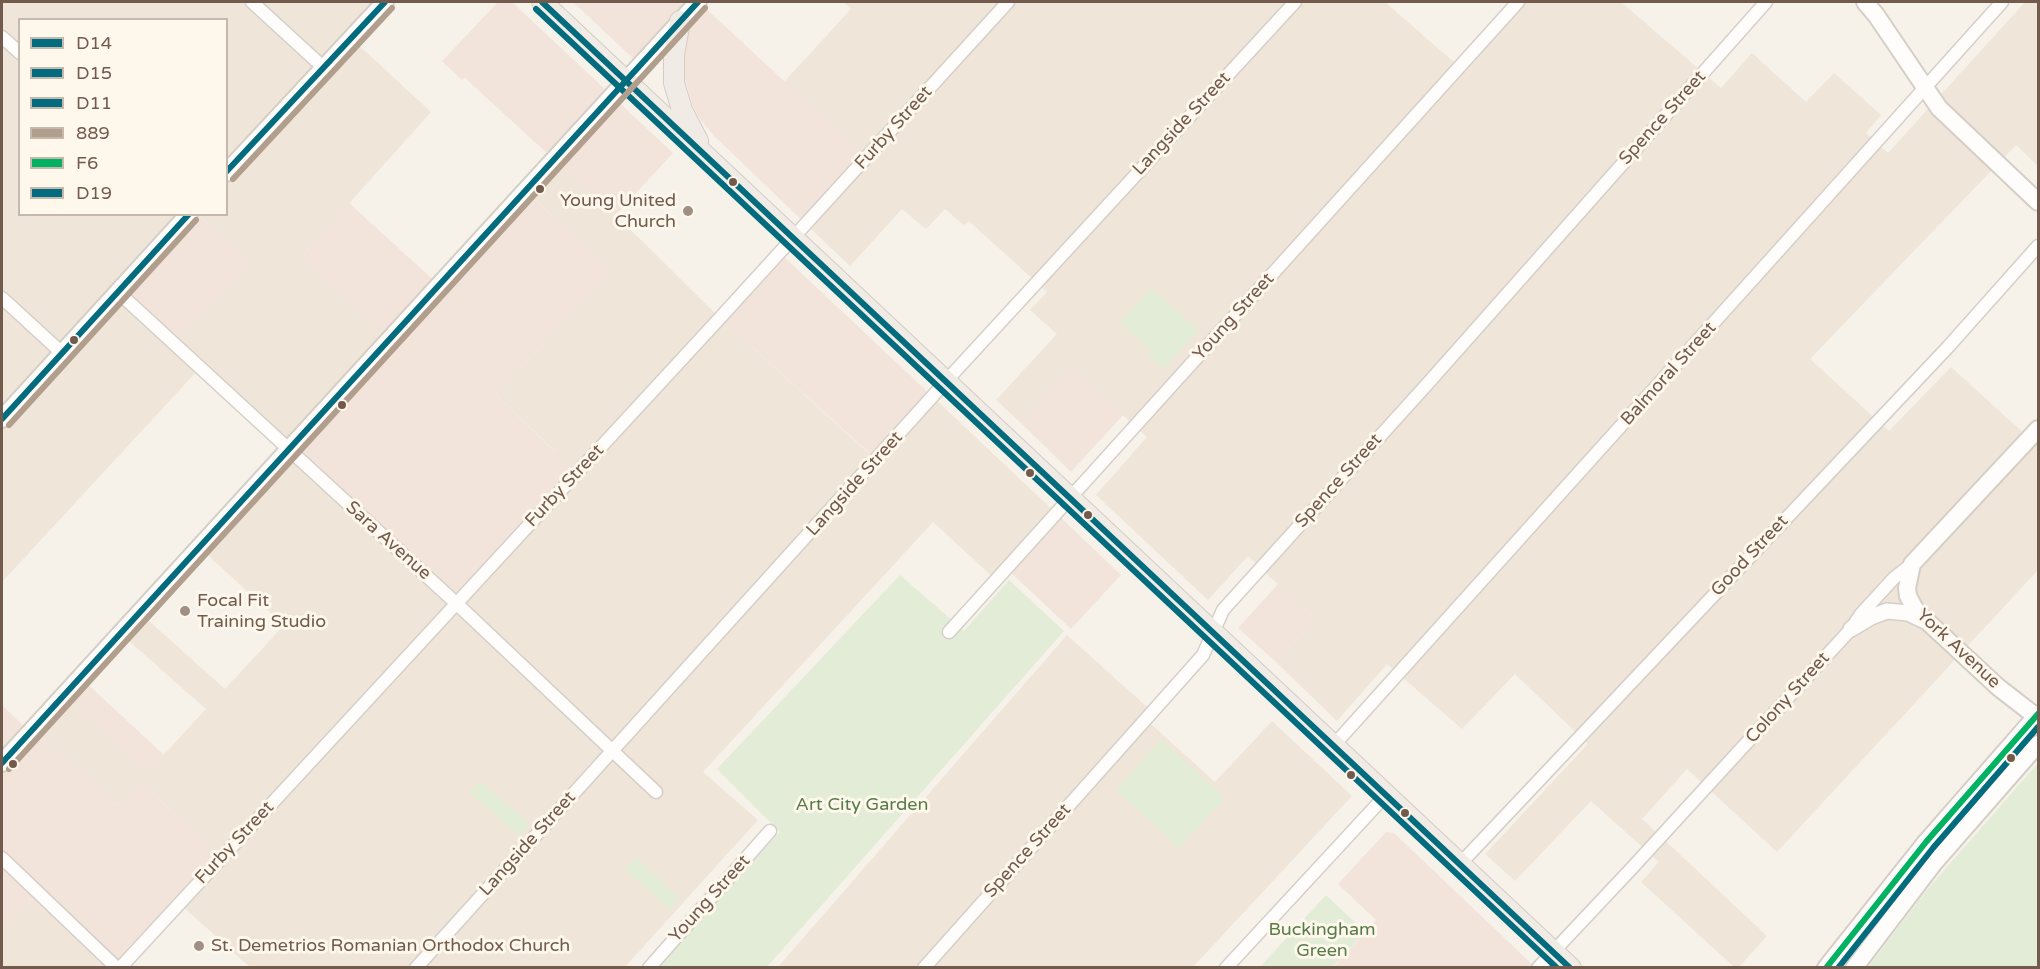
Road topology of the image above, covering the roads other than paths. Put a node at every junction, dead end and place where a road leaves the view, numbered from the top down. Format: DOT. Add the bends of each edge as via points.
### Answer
graph roads {
  1 [pos="252,2"];
  2 [pos="385,2"];
  3 [pos="542,2"];
  4 [pos="698,2"];
  5 [pos="1008,2"];
  6 [pos="1295,2"];
  7 [pos="1518,2"];
  8 [pos="1766,2"];
  9 [pos="1865,2"];
  10 [pos="2002,2"];
  11 [pos="1874,8"];
  12 [pos="680,21"];
  13 [pos="2,37"];
  14 [pos="18,51"];
  15 [pos="324,68"];
  16 [pos="626,79"];
  17 [pos="1926,89"];
  18 [pos="705,154"];
  19 [pos="228,171"];
  20 [pos="2038,202"];
  21 [pos="187,216"];
  22 [pos="794,237"];
  23 [pos="2038,246"];
  24 [pos="118,292"];
  25 [pos="2,298"];
  26 [pos="62,353"];
  27 [pos="945,382"];
  28 [pos="2,419"];
  29 [pos="2038,429"];
  30 [pos="288,449"];
  31 [pos="1071,498"];
  32 [pos="1912,564"];
  33 [pos="456,604"];
  34 [pos="1929,623"];
  35 [pos="1851,629"];
  36 [pos="1213,631"];
  37 [pos="949,632"];
  38 [pos="2038,716"];
  39 [pos="2038,744"];
  40 [pos="1334,745"];
  41 [pos="612,751"];
  42 [pos="2,763"];
  43 [pos="656,792"];
  44 [pos="1386,795"];
  45 [pos="771,831"];
  46 [pos="2,858"];
  47 [pos="1460,864"];
  48 [pos="1554,951"];
  49 [pos="118,968"];
  50 [pos="416,968"];
  51 [pos="649,968"];
  52 [pos="924,968"];
  53 [pos="1226,968"];
  54 [pos="1538,968"];
  55 [pos="1571,968"];
  56 [pos="1826,968"];
  57 [pos="1854,968"];
  1 -- 15 [label="street"];
  2 -- 15 [label="main road"];
  3 -- 16 [label="highway"];
  4 -- 12 [label="main road"];
  5 -- 22 [label="street, Furby Street"];
  6 -- 27 [label="street, Langside Street"];
  7 -- 31 [label="street, Young Street"];
  8 -- 36 [label="street, Spence Street" via="1223,610"];
  9 -- 11 [label="main road"];
  10 -- 17 [label="street, Balmoral Street"];
  11 -- 17 [label="main road"];
  12 -- 16 [label="main road"];
  12 -- 18 [label="highway" via="674,83 682,110"];
  13 -- 14 [label="street"];
  15 -- 19 [label="main road"];
  16 -- 18 [label="highway"];
  16 -- 30 [label="main road"];
  17 -- 20 [label="main road" via="1939,108"];
  17 -- 40 [label="street, Balmoral Street"];
  18 -- 22 [label="highway"];
  21 -- 24 [label="main road"];
  22 -- 27 [label="highway"];
  22 -- 33 [label="street, Furby Street"];
  23 -- 47 [label="street, Good Street"];
  24 -- 26 [label="main road"];
  24 -- 30 [label="street, Sara Avenue"];
  25 -- 26 [label="street"];
  26 -- 28 [label="main road"];
  27 -- 31 [label="highway"];
  27 -- 41 [label="street, Langside Street"];
  29 -- 32 [label="main road, Colony Street"];
  30 -- 33 [label="street, Sara Avenue"];
  30 -- 42 [label="main road"];
  31 -- 36 [label="highway"];
  31 -- 37 [label="street, Young Street"];
  32 -- 34 [label="main road, York Avenue" via="1908,596"];
  32 -- 35 [label="street, Colony Street" via="1894,578"];
  33 -- 41 [label="street, Sara Avenue"];
  33 -- 49 [label="street, Furby Street"];
  34 -- 35 [label="street" via="1893,610"];
  34 -- 38 [label="main road, York Avenue" via="1998,687"];
  35 -- 48 [label="street, Colony Street"];
  36 -- 40 [label="highway"];
  36 -- 52 [label="street, Spence Street" via="1203,655"];
  38 -- 56 [label="main road" via="1926,842"];
  39 -- 57 [label="main road" via="1934,862"];
  40 -- 44 [label="highway"];
  41 -- 43 [label="street, Sara Avenue"];
  41 -- 50 [label="street, Langside Street"];
  44 -- 47 [label="highway"];
  44 -- 53 [label="street"];
  45 -- 51 [label="street, Young Street"];
  46 -- 49 [label="street"];
  47 -- 48 [label="highway"];
  48 -- 54 [label="street, Colony Street"];
  48 -- 55 [label="highway"];
}
